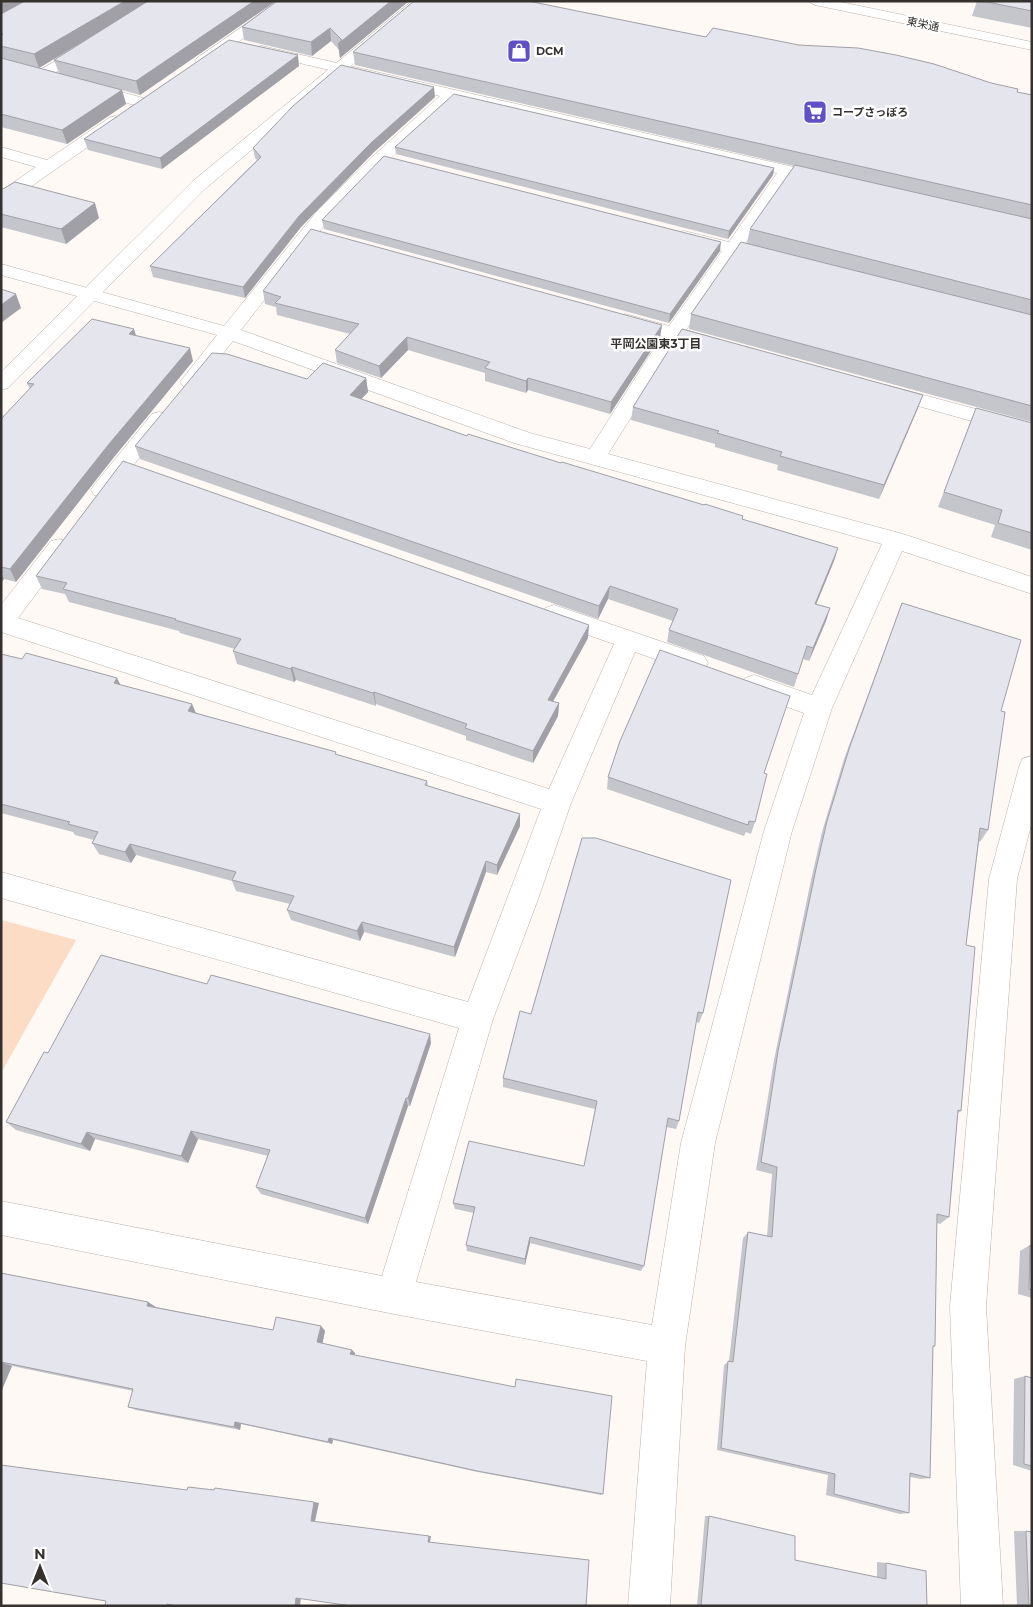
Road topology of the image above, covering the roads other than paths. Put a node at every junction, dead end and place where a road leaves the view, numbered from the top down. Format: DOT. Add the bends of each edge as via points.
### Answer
graph roads {
  1 [pos="290,1"];
  2 [pos="421,1"];
  3 [pos="815,1"];
  4 [pos="842,4"];
  5 [pos="98,41"];
  6 [pos="229,43"];
  7 [pos="1032,46"];
  8 [pos="340,67"];
  9 [pos="189,70"];
  10 [pos="25,71"];
  11 [pos="41,75"];
  12 [pos="59,80"];
  13 [pos="78,85"];
  14 [pos="158,91"];
  15 [pos="452,93"];
  16 [pos="142,102"];
  17 [pos="1,152"];
  18 [pos="380,157"];
  19 [pos="399,162"];
  20 [pos="49,166"];
  21 [pos="787,171"];
  22 [pos="844,184"];
  23 [pos="1,199"];
  24 [pos="666,231"];
  25 [pos="308,232"];
  26 [pos="328,237"];
  27 [pos="732,248"];
  28 [pos="790,263"];
  29 [pos="1,269"];
  30 [pos="89,295"];
  31 [pos="606,315"];
  32 [pos="230,333"];
  33 [pos="674,333"];
  34 [pos="730,349"];
  35 [pos="1,384"];
  36 [pos="872,387"];
  37 [pos="1032,431"];
  38 [pos="595,458"];
  39 [pos="93,502"];
  40 [pos="68,534"];
  41 [pos="895,540"];
  42 [pos="1032,586"];
  43 [pos="534,607"];
  44 [pos="2,622"];
  45 [pos="628,640"];
  46 [pos="819,708"];
  47 [pos="1032,767"];
  48 [pos="557,803"];
  49 [pos="1,885"];
  50 [pos="478,1019"];
  51 [pos="1,1218"];
  52 [pos="394,1296"];
  53 [pos="666,1346"];
  54 [pos="648,1606"];
  55 [pos="982,1606"];
  1 -- 6 [label="street"];
  2 -- 8 [label="street"];
  3 -- 4 [label="street, 東栄通"];
  4 -- 7 [label="street, 東栄通"];
  5 -- 11 [label="street"];
  6 -- 8 [label="street"];
  6 -- 9 [label="street"];
  8 -- 15 [label="street"];
  8 -- 30 [label="street" via="199,184"];
  10 -- 11 [label="street"];
  11 -- 12 [label="street"];
  13 -- 16 [label="street"];
  14 -- 16 [label="street"];
  15 -- 18 [label="street"];
  15 -- 21 [label="street"];
  16 -- 20 [label="street"];
  17 -- 20 [label="street"];
  18 -- 19 [label="street"];
  18 -- 25 [label="street"];
  20 -- 23 [label="street"];
  21 -- 22 [label="street"];
  21 -- 27 [label="street"];
  24 -- 27 [label="street"];
  25 -- 26 [label="street"];
  25 -- 32 [label="street"];
  27 -- 28 [label="street"];
  27 -- 33 [label="street"];
  29 -- 30 [label="street"];
  30 -- 32 [label="street"];
  30 -- 35 [label="street"];
  31 -- 33 [label="street"];
  32 -- 38 [label="street" via="513,434"];
  32 -- 39 [label="street" via="177,398 132,466"];
  33 -- 34 [label="street"];
  33 -- 38 [label="street"];
  36 -- 37 [label="street"];
  38 -- 41 [label="street"];
  40 -- 44 [label="street"];
  41 -- 42 [label="street"];
  41 -- 46 [label="street"];
  43 -- 45 [label="street"];
  44 -- 48 [label="street"];
  45 -- 46 [label="street"];
  45 -- 48 [label="street"];
  46 -- 53 [label="street" via="778,830 698,1142"];
  47 -- 55 [label="street" via="1003,879 968,1306"];
  48 -- 50 [label="street"];
  49 -- 50 [label="street"];
  50 -- 52 [label="street"];
  51 -- 52 [label="street"];
  52 -- 53 [label="street"];
  53 -- 54 [label="street"];
}
